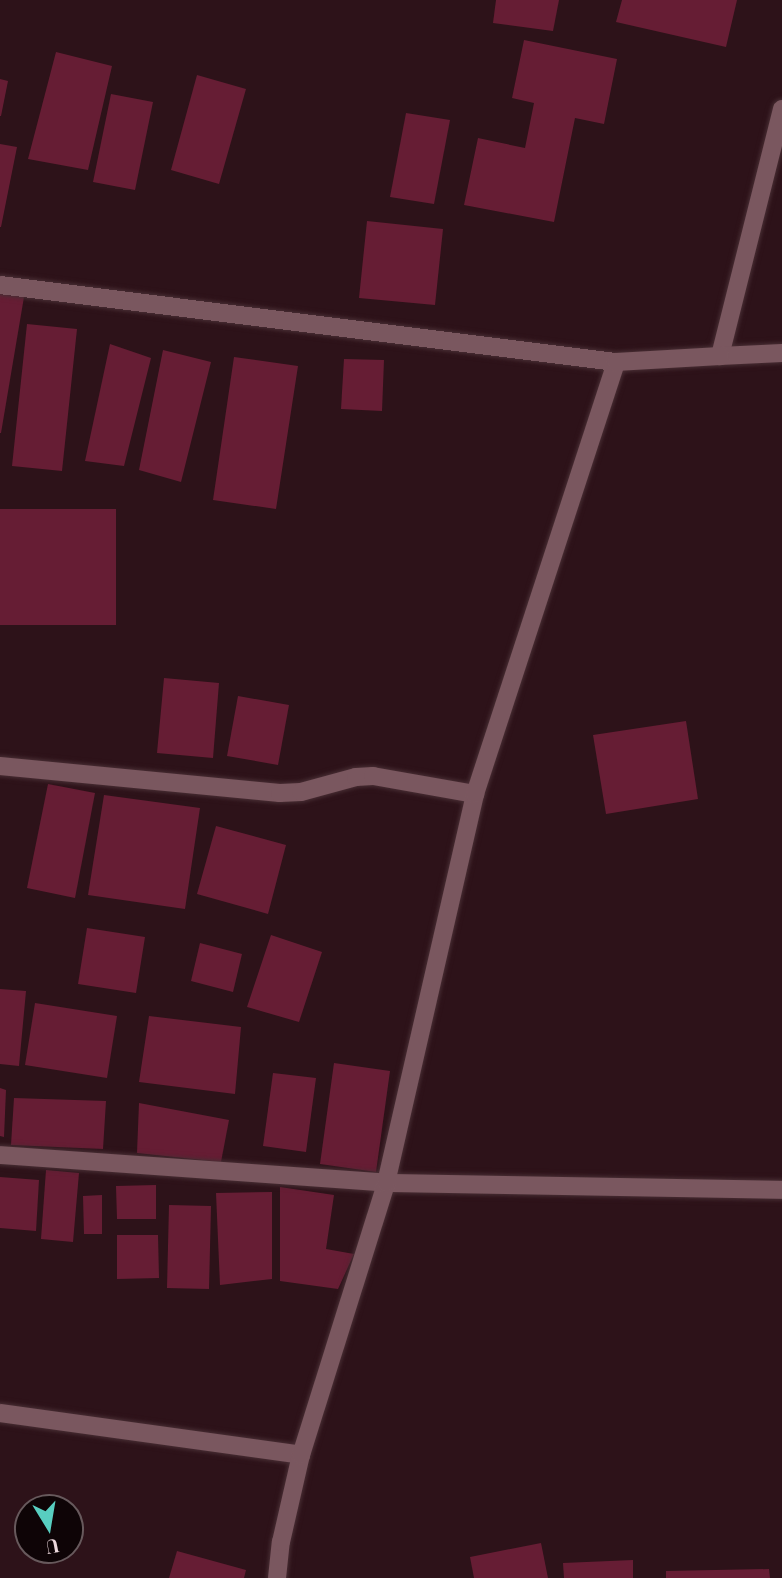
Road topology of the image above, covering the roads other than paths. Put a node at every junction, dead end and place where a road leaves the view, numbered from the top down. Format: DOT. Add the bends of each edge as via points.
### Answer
graph roads {
  1 [pos="782,108"];
  2 [pos="0,285"];
  3 [pos="782,353"];
  4 [pos="720,356"];
  5 [pos="616,362"];
  6 [pos="0,766"];
  7 [pos="475,794"];
  8 [pos="0,1156"];
  9 [pos="386,1183"];
  10 [pos="782,1190"];
  11 [pos="0,1413"];
  12 [pos="301,1455"];
  13 [pos="277,1578"];
  1 -- 4 [label="street"];
  2 -- 5 [label="street"];
  3 -- 4 [label="street"];
  4 -- 5 [label="street"];
  5 -- 7 [label="street"];
  6 -- 7 [label="street" via="280,793 373,776"];
  7 -- 9 [label="street"];
  8 -- 9 [label="street"];
  9 -- 10 [label="street"];
  9 -- 12 [label="street"];
  11 -- 12 [label="street"];
  12 -- 13 [label="street"];
}
